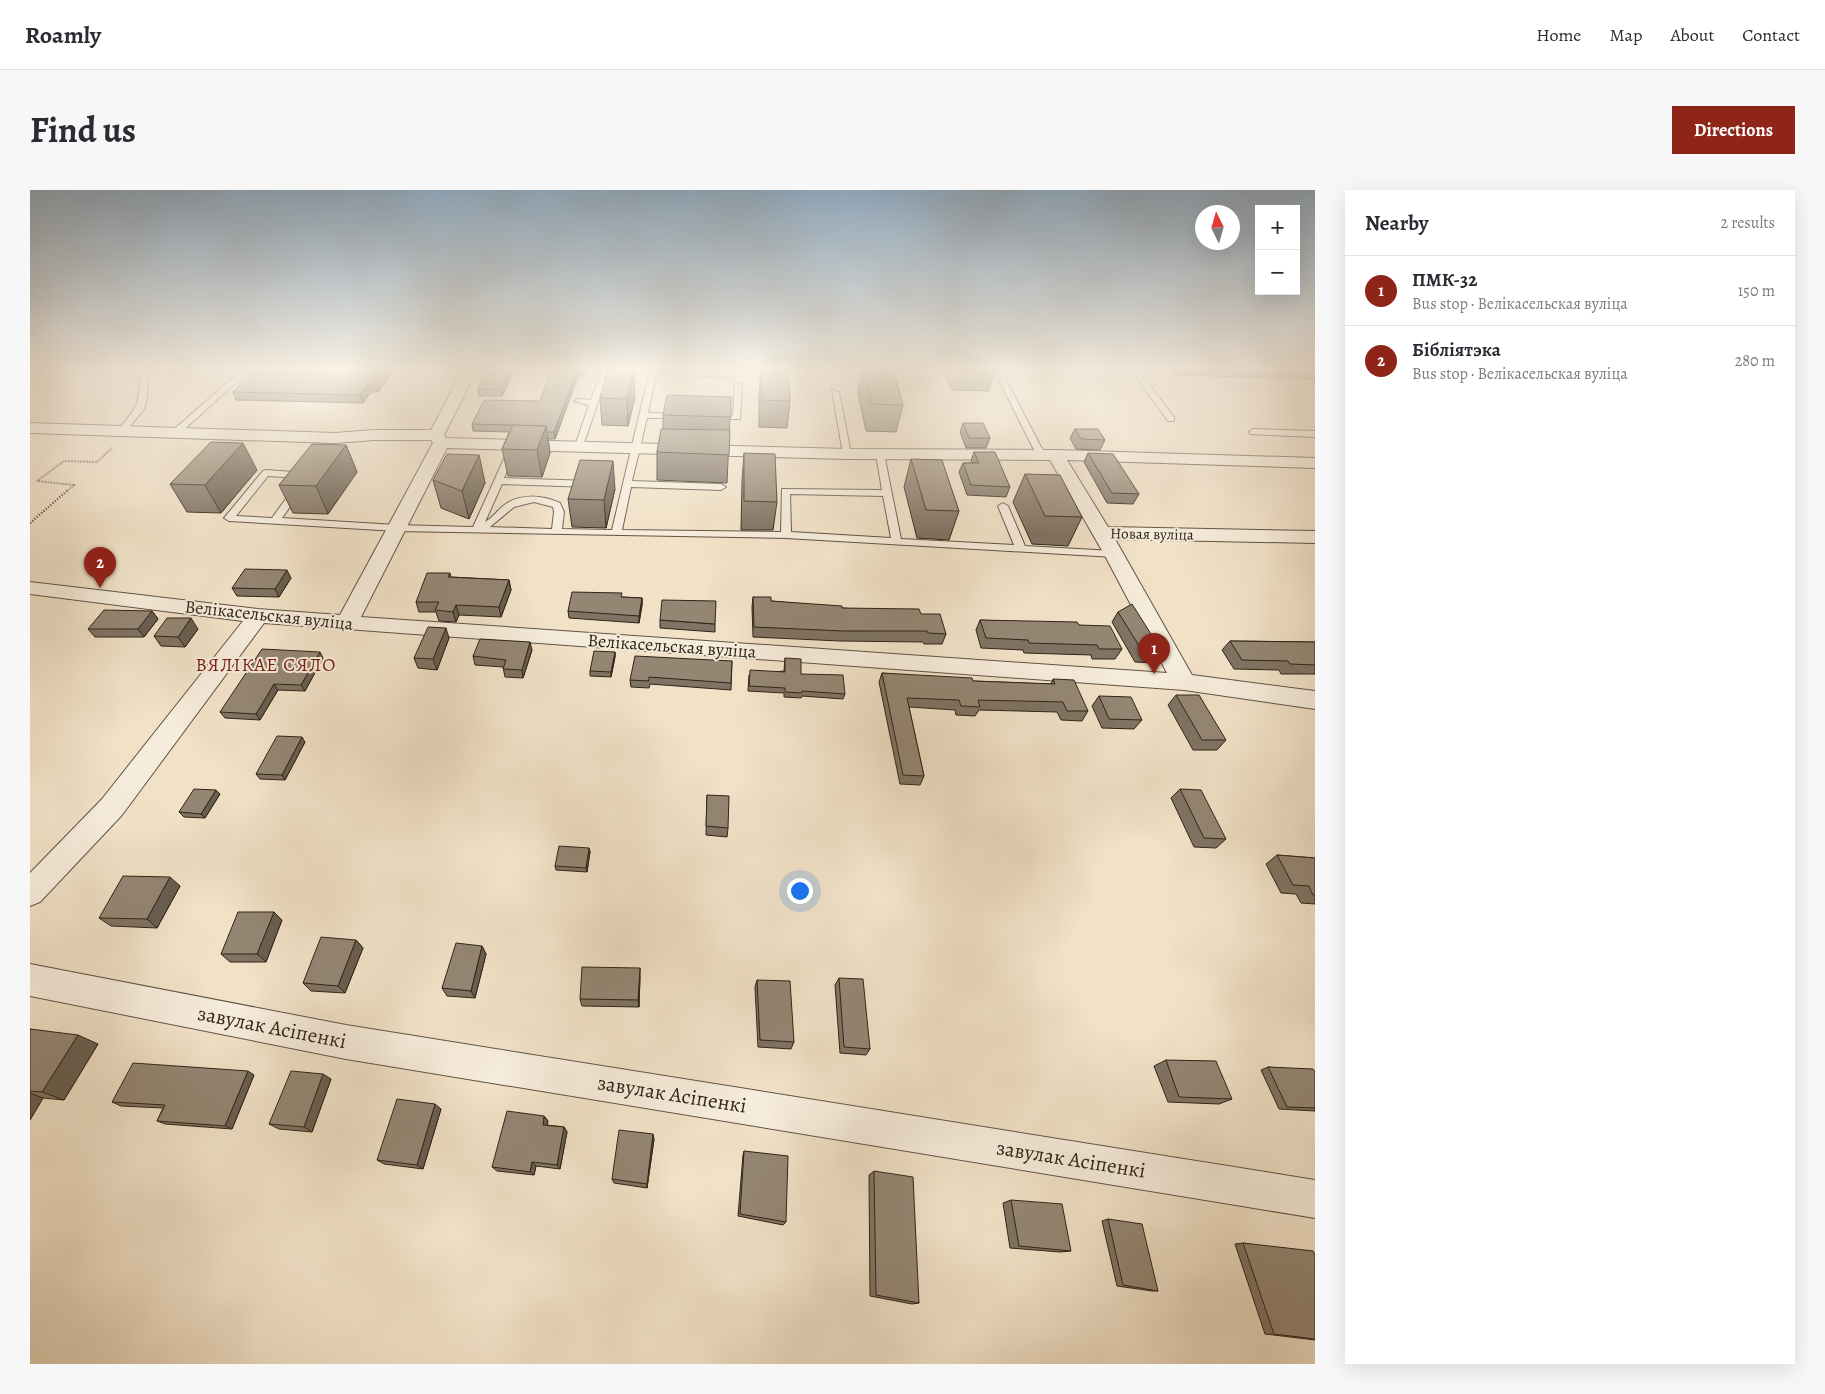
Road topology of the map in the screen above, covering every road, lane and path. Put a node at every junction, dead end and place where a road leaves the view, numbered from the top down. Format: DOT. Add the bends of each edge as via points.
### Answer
graph roads {
  1 [pos="129,425"];
  2 [pos="183,425"];
  3 [pos="445,425"];
  4 [pos="586,425"];
  5 [pos="642,425"];
  6 [pos="841,425"];
  7 [pos="1025,425"];
  8 [pos="30,428"];
  9 [pos="175,432"];
  10 [pos="1253,432"];
  11 [pos="1315,434"];
  12 [pos="120,437"];
  13 [pos="439,439"];
  14 [pos="513,445"];
  15 [pos="579,446"];
  16 [pos="636,448"];
  17 [pos="847,454"];
  18 [pos="880,454"];
  19 [pos="1049,455"];
  20 [pos="1315,463"];
  21 [pos="499,481"];
  22 [pos="604,484"];
  23 [pos="628,484"];
  24 [pos="721,487"];
  25 [pos="887,493"];
  26 [pos="1003,506"];
  27 [pos="274,522"];
  28 [pos="30,523"];
  29 [pos="396,528"];
  30 [pos="477,529"];
  31 [pos="557,532"];
  32 [pos="616,533"];
  33 [pos="1100,533"];
  34 [pos="786,535"];
  35 [pos="1315,537"];
  36 [pos="896,540"];
  37 [pos="1021,549"];
  38 [pos="1114,554"];
  39 [pos="30,588"];
  40 [pos="258,616"];
  41 [pos="347,623"];
  42 [pos="1184,682"];
  43 [pos="1315,700"];
  44 [pos="30,894"];
  45 [pos="30,980"];
  46 [pos="1315,1199"];
  1 -- 12 [label="lane"];
  2 -- 9 [label="lane"];
  3 -- 13 [label="street"];
  4 -- 15 [label="lane"];
  5 -- 16 [label="lane"];
  6 -- 17 [label="lane"];
  7 -- 19 [label="lane" via="1037,448"];
  8 -- 12 [label="street"];
  9 -- 12 [label="street"];
  9 -- 13 [label="street"];
  10 -- 11 [label="lane"];
  12 -- 28 [label="path" via="96,462 64,461 37,481 74,485"];
  13 -- 14 [label="street"];
  13 -- 29 [label="street"];
  14 -- 15 [label="street"];
  14 -- 21 [label="lane"];
  15 -- 16 [label="street"];
  16 -- 17 [label="street"];
  16 -- 23 [label="lane"];
  17 -- 18 [label="street"];
  18 -- 19 [label="street"];
  18 -- 25 [label="lane"];
  19 -- 20 [label="street"];
  19 -- 33 [label="street"];
  21 -- 22 [label="lane"];
  21 -- 30 [label="lane"];
  23 -- 24 [label="lane"];
  23 -- 32 [label="lane"];
  25 -- 34 [label="lane" via="785,491"];
  25 -- 36 [label="lane"];
  26 -- 37 [label="lane"];
  27 -- 27 [label="lane" via="229,518 266,473 307,476"];
  27 -- 29 [label="lane"];
  29 -- 30 [label="lane"];
  29 -- 41 [label="street"];
  30 -- 31 [label="lane"];
  30 -- 31 [label="lane" via="496,520 510,506 540,499 557,505"];
  31 -- 32 [label="lane"];
  32 -- 34 [label="lane"];
  33 -- 35 [label="street, Новая вуліца"];
  33 -- 38 [label="street, Новая вуліца"];
  34 -- 36 [label="lane"];
  36 -- 37 [label="lane"];
  37 -- 38 [label="lane"];
  38 -- 42 [label="street, Новая вуліца"];
  39 -- 40 [label="street, Велікасельская вуліца"];
  40 -- 41 [label="street, Велікасельская вуліца"];
  40 -- 44 [label="street" via="112,807"];
  41 -- 42 [label="street, Велікасельская вуліца"];
  42 -- 43 [label="street, Велікасельская вуліца"];
  45 -- 46 [label="street, завулак Асіпенкі" via="346,1042"];
}
